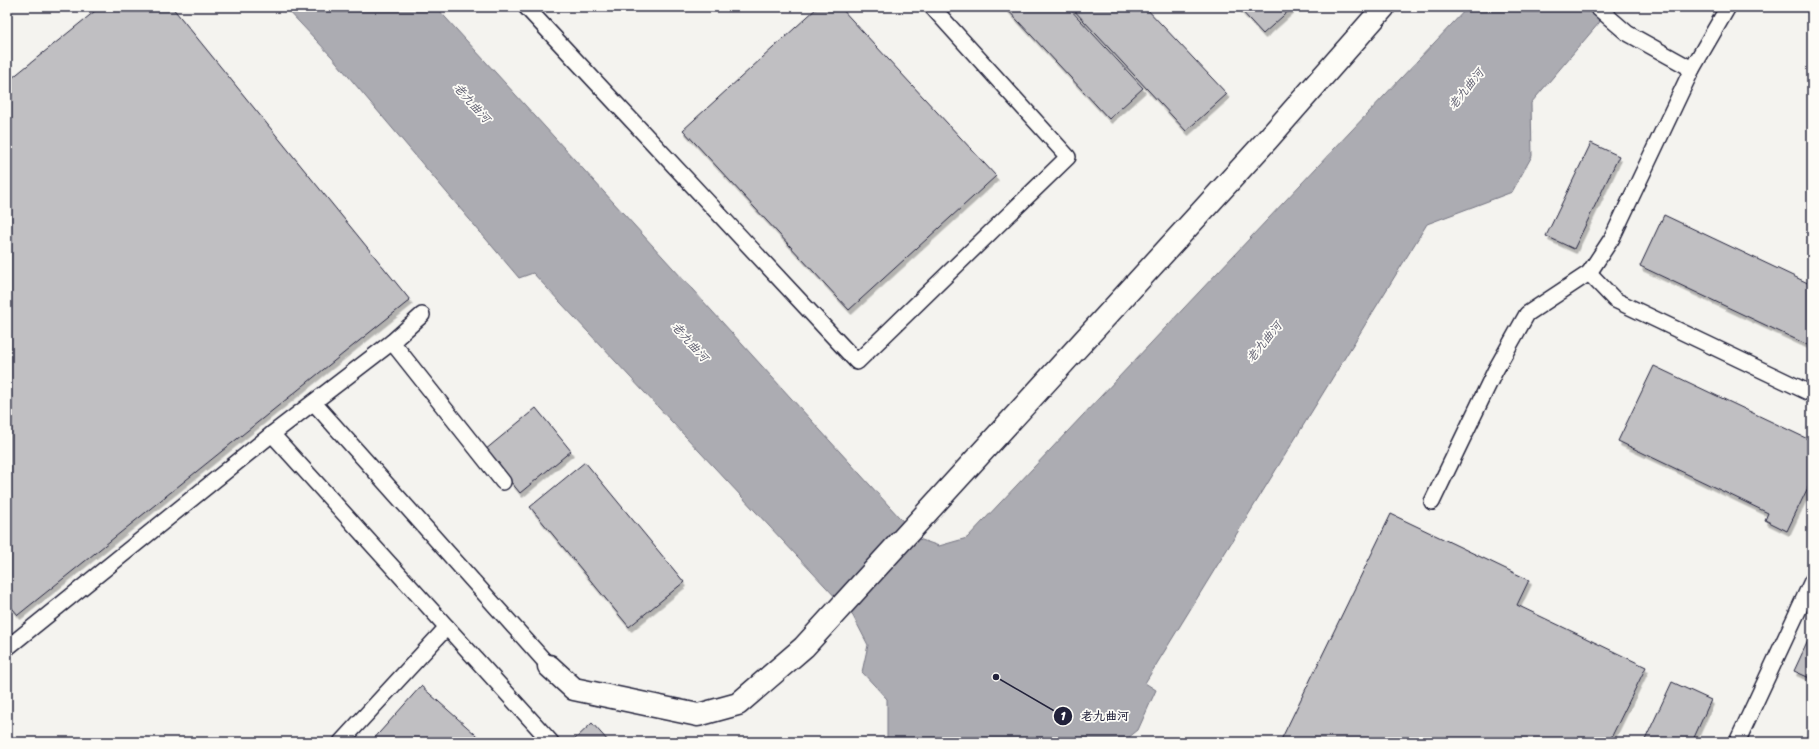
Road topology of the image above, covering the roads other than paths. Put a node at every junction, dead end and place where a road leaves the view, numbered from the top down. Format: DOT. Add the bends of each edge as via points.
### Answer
graph roads {
  1 [pos="526,7"];
  2 [pos="932,7"];
  3 [pos="1384,7"];
  4 [pos="1597,7"];
  5 [pos="1728,7"];
  6 [pos="1692,69"];
  7 [pos="1589,273"];
  8 [pos="422,315"];
  9 [pos="392,342"];
  10 [pos="1812,394"];
  11 [pos="314,403"];
  12 [pos="272,434"];
  13 [pos="503,482"];
  14 [pos="1432,502"];
  15 [pos="1812,581"];
  16 [pos="447,627"];
  17 [pos="7,648"];
  18 [pos="549,666"];
  19 [pos="342,742"];
  20 [pos="551,742"];
  21 [pos="1737,742"];
  1 -- 2 [label="lane" via="857,362 1068,157"];
  3 -- 18 [label="street" via="1267,140 804,647 738,704 698,715 574,688"];
  4 -- 6 [label="lane" via="1627,33"];
  5 -- 6 [label="lane"];
  6 -- 7 [label="lane" via="1612,238"];
  7 -- 10 [label="lane" via="1615,300"];
  7 -- 14 [label="lane" via="1526,314 1495,371"];
  8 -- 9 [label="lane"];
  9 -- 11 [label="lane"];
  9 -- 13 [label="lane"];
  11 -- 12 [label="lane"];
  11 -- 18 [label="lane"];
  12 -- 16 [label="lane"];
  12 -- 17 [label="lane"];
  15 -- 21 [label="lane"];
  16 -- 19 [label="lane"];
  16 -- 20 [label="lane"];
}
